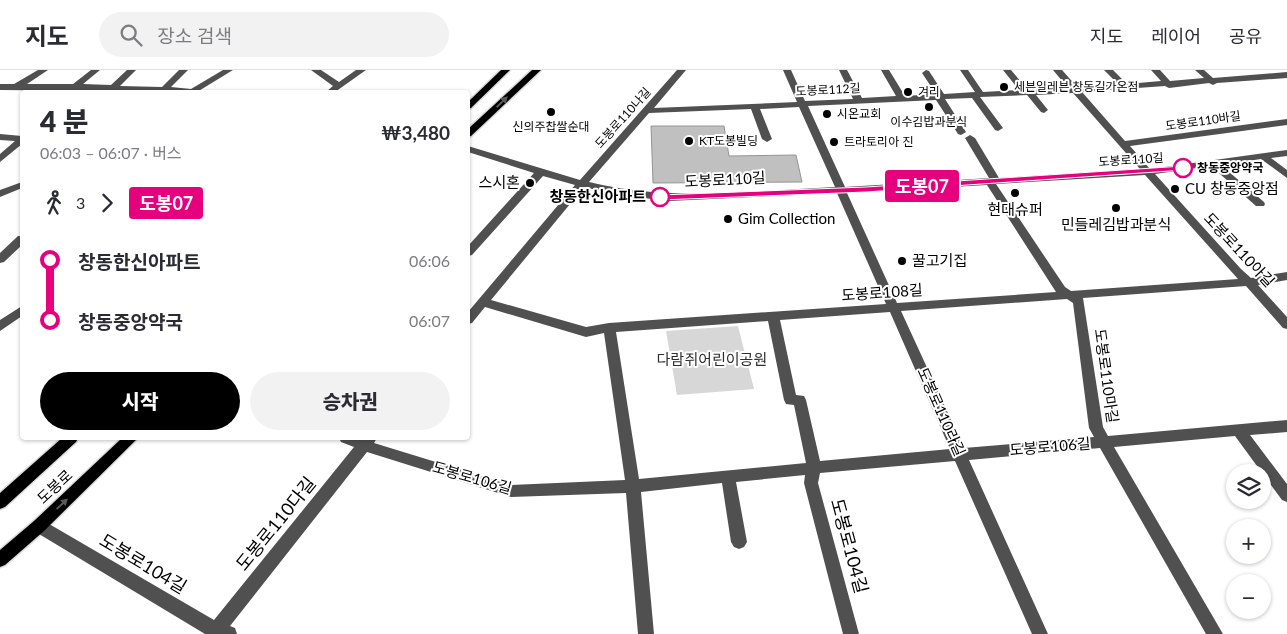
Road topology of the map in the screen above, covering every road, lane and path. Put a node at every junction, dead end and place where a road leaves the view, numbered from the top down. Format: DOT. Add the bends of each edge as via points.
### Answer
graph roads {
  1 [pos="44,70"];
  2 [pos="96,70"];
  3 [pos="132,70"];
  4 [pos="184,70"];
  5 [pos="229,70"];
  6 [pos="315,70"];
  7 [pos="362,70"];
  8 [pos="506,70"];
  9 [pos="537,70"];
  10 [pos="682,70"];
  11 [pos="787,70"];
  12 [pos="843,70"];
  13 [pos="884,70"];
  14 [pos="964,70"];
  15 [pos="1008,70"];
  16 [pos="1057,70"];
  17 [pos="1108,70"];
  18 [pos="1155,70"];
  19 [pos="1199,70"];
  20 [pos="1244,70"];
  21 [pos="926,73"];
  22 [pos="1287,75"];
  23 [pos="1254,78"];
  24 [pos="1213,82"];
  25 [pos="17,85"];
  26 [pos="1169,85"];
  27 [pos="76,86"];
  28 [pos="339,86"];
  29 [pos="0,87"];
  30 [pos="1125,88"];
  31 [pos="164,89"];
  32 [pos="114,90"];
  33 [pos="173,90"];
  34 [pos="195,90"];
  35 [pos="333,90"];
  36 [pos="1075,90"];
  37 [pos="1028,93"];
  38 [pos="978,95"];
  39 [pos="941,97"];
  40 [pos="902,99"];
  41 [pos="859,101"];
  42 [pos="470,104"];
  43 [pos="803,104"];
  44 [pos="754,107"];
  45 [pos="648,110"];
  46 [pos="1044,110"];
  47 [pos="1287,122"];
  48 [pos="998,128"];
  49 [pos="470,132"];
  50 [pos="0,137"];
  51 [pos="767,139"];
  52 [pos="20,140"];
  53 [pos="20,142"];
  54 [pos="1123,144"];
  55 [pos="470,150"];
  56 [pos="1287,153"];
  57 [pos="1264,157"];
  58 [pos="0,159"];
  59 [pos="1214,164"];
  60 [pos="542,171"];
  61 [pos="1148,172"];
  62 [pos="1287,175"];
  63 [pos="993,182"];
  64 [pos="584,184"];
  65 [pos="20,186"];
  66 [pos="840,190"];
  67 [pos="0,194"];
  68 [pos="1260,204"];
  69 [pos="20,241"];
  70 [pos="470,250"];
  71 [pos="0,259"];
  72 [pos="1287,276"];
  73 [pos="1249,282"];
  74 [pos="1070,296"];
  75 [pos="482,302"];
  76 [pos="895,309"];
  77 [pos="20,311"];
  78 [pos="470,317"];
  79 [pos="772,317"];
  80 [pos="1287,325"];
  81 [pos="0,326"];
  82 [pos="609,328"];
  83 [pos="1287,426"];
  84 [pos="1238,430"];
  85 [pos="69,440"];
  86 [pos="130,440"];
  87 [pos="366,442"];
  88 [pos="1102,442"];
  89 [pos="960,454"];
  90 [pos="814,468"];
  91 [pos="728,476"];
  92 [pos="633,486"];
  93 [pos="1287,495"];
  94 [pos="0,502"];
  95 [pos="39,526"];
  96 [pos="739,542"];
  97 [pos="0,560"];
  98 [pos="219,633"];
  99 [pos="646,634"];
  100 [pos="852,634"];
  101 [pos="1040,634"];
  102 [pos="1215,634"];
  1 -- 25 [label="street"];
  2 -- 27 [label="street"];
  3 -- 32 [label="street"];
  4 -- 31 [label="street"];
  5 -- 34 [label="street"];
  6 -- 28 [label="street"];
  7 -- 28 [label="street"];
  8 -- 42 [label="main road"];
  49 -- 9 [label="main road, one-way"];
  10 -- 45 [label="street, 도봉로110나길"];
  11 -- 43 [label="street"];
  12 -- 41 [label="street"];
  13 -- 40 [label="street"];
  14 -- 38 [label="street"];
  15 -- 37 [label="street"];
  16 -- 36 [label="street"];
  17 -- 30 [label="street"];
  18 -- 26 [label="street"];
  19 -- 24 [label="street"];
  20 -- 23 [label="street"];
  21 -- 39 [label="street"];
  22 -- 23 [label="street, 도봉로112길"];
  23 -- 24 [label="street, 도봉로112길"];
  24 -- 26 [label="street, 도봉로112길"];
  25 -- 27 [label="street"];
  25 -- 29 [label="street"];
  26 -- 30 [label="street, 도봉로112길"];
  27 -- 32 [label="street"];
  28 -- 35 [label="street"];
  30 -- 36 [label="street, 도봉로112길"];
  31 -- 32 [label="street"];
  31 -- 33 [label="street"];
  36 -- 37 [label="street, 도봉로112길"];
  36 -- 54 [label="street"];
  37 -- 38 [label="street, 도봉로112길"];
  37 -- 46 [label="street"];
  38 -- 39 [label="street, 도봉로112길"];
  38 -- 48 [label="street"];
  39 -- 40 [label="street, 도봉로112길"];
  39 -- 63 [label="street, 도봉로110마길"];
  40 -- 41 [label="street, 도봉로112길"];
  41 -- 43 [label="street, 도봉로112길"];
  43 -- 44 [label="street, 도봉로112길"];
  43 -- 66 [label="street"];
  44 -- 45 [label="street, 도봉로112길"];
  44 -- 51 [label="street"];
  45 -- 64 [label="street, 도봉로110나길"];
  47 -- 54 [label="street, 도봉로110바길"];
  50 -- 52 [label="street"];
  53 -- 58 [label="street"];
  54 -- 61 [label="street"];
  55 -- 60 [label="street, 도봉로110길"];
  56 -- 57 [label="street, 도봉로110길"];
  57 -- 59 [label="street, 도봉로110길"];
  57 -- 62 [label="street"];
  59 -- 61 [label="street, 도봉로110길"];
  59 -- 68 [label="street"];
  60 -- 64 [label="street, 도봉로110길"];
  60 -- 70 [label="street"];
  61 -- 63 [label="street, 도봉로110길"];
  61 -- 73 [label="street, 도봉로110아길"];
  63 -- 66 [label="street, 도봉로110길"];
  63 -- 74 [label="street, 도봉로110마길" via="1060,290"];
  64 -- 66 [label="street, 도봉로110길" via="625,194 669,198"];
  64 -- 75 [label="street"];
  65 -- 67 [label="street"];
  66 -- 76 [label="street, 도봉로110라길"];
  69 -- 71 [label="street"];
  72 -- 73 [label="street, 도봉로108길"];
  73 -- 74 [label="street, 도봉로108길"];
  73 -- 80 [label="street, 도봉로110아길"];
  74 -- 76 [label="street, 도봉로108길"];
  74 -- 88 [label="street, 도봉로110마길" via="1078,301 1096,428"];
  75 -- 78 [label="street"];
  75 -- 82 [label="street, 도봉로108길" via="586,332"];
  76 -- 79 [label="street, 도봉로108길"];
  76 -- 89 [label="street, 도봉로110라길"];
  77 -- 81 [label="street"];
  79 -- 82 [label="street, 도봉로108길"];
  79 -- 90 [label="street" via="791,400 799,400"];
  82 -- 92 [label="street"];
  83 -- 84 [label="street, 도봉로106길"];
  84 -- 88 [label="street, 도봉로106길"];
  84 -- 93 [label="street"];
  85 -- 94 [label="main road, 도봉로"];
  95 -- 86 [label="main road, 도봉로, one-way"];
  87 -- 92 [label="street, 도봉로106길" via="511,491"];
  87 -- 98 [label="street, 도봉로110다길"];
  88 -- 89 [label="street, 도봉로106길"];
  88 -- 102 [label="street, 도봉로110마길"];
  89 -- 90 [label="street, 도봉로106길"];
  89 -- 101 [label="street, 도봉로110라길"];
  90 -- 91 [label="street, 도봉로106길"];
  90 -- 100 [label="street, 도봉로104길" via="811,483"];
  91 -- 92 [label="street, 도봉로106길"];
  91 -- 96 [label="street"];
  92 -- 99 [label="street"];
  95 -- 97 [label="main road, 도봉로"];
  95 -- 98 [label="street, 도봉로104길"];
}
